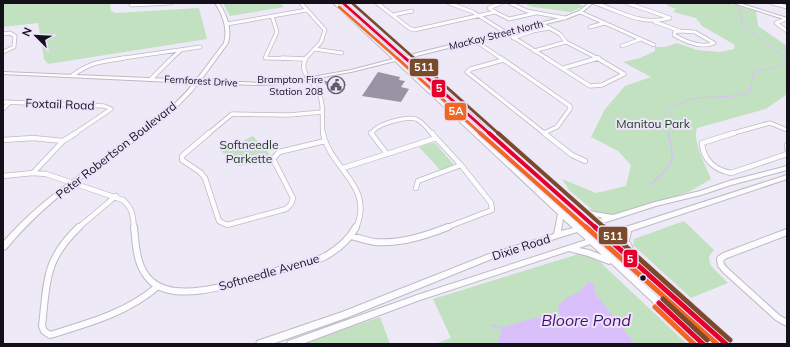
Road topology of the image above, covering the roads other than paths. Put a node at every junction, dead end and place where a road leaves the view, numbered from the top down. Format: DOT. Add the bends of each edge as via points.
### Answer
graph roads {
  1 [pos="164,3"];
  2 [pos="171,3"];
  3 [pos="217,3"];
  4 [pos="301,3"];
  5 [pos="335,3"];
  6 [pos="343,3"];
  7 [pos="377,3"];
  8 [pos="449,3"];
  9 [pos="501,3"];
  10 [pos="510,3"];
  11 [pos="591,3"];
  12 [pos="595,3"];
  13 [pos="627,3"];
  14 [pos="735,3"];
  15 [pos="772,3"];
  16 [pos="131,4"];
  17 [pos="787,7"];
  18 [pos="308,10"];
  19 [pos="412,11"];
  20 [pos="495,12"];
  21 [pos="537,12"];
  22 [pos="580,12"];
  23 [pos="393,15"];
  24 [pos="272,16"];
  25 [pos="479,16"];
  26 [pos="565,18"];
  27 [pos="786,19"];
  28 [pos="655,22"];
  29 [pos="605,23"];
  30 [pos="227,24"];
  31 [pos="542,24"];
  32 [pos="590,27"];
  33 [pos="550,28"];
  34 [pos="680,31"];
  35 [pos="787,32"];
  36 [pos="506,33"];
  37 [pos="3,34"];
  38 [pos="513,38"];
  39 [pos="641,39"];
  40 [pos="474,40"];
  41 [pos="566,42"];
  42 [pos="654,45"];
  43 [pos="622,46"];
  44 [pos="200,47"];
  45 [pos="384,48"];
  46 [pos="181,50"];
  47 [pos="314,50"];
  48 [pos="534,51"];
  49 [pos="3,52"];
  50 [pos="342,53"];
  51 [pos="406,58"];
  52 [pos="598,58"];
  53 [pos="305,59"];
  54 [pos="397,60"];
  55 [pos="502,60"];
  56 [pos="381,64"];
  57 [pos="564,68"];
  58 [pos="408,70"];
  59 [pos="3,73"];
  60 [pos="73,75"];
  61 [pos="151,79"];
  62 [pos="308,79"];
  63 [pos="197,81"];
  64 [pos="3,102"];
  65 [pos="10,102"];
  66 [pos="3,109"];
  67 [pos="322,112"];
  68 [pos="787,130"];
  69 [pos="544,133"];
  70 [pos="436,138"];
  71 [pos="3,140"];
  72 [pos="62,141"];
  73 [pos="326,142"];
  74 [pos="787,145"];
  75 [pos="787,148"];
  76 [pos="387,154"];
  77 [pos="787,154"];
  78 [pos="585,161"];
  79 [pos="461,165"];
  80 [pos="343,168"];
  81 [pos="787,168"];
  82 [pos="33,173"];
  83 [pos="3,176"];
  84 [pos="787,177"];
  85 [pos="74,183"];
  86 [pos="416,188"];
  87 [pos="116,196"];
  88 [pos="571,206"];
  89 [pos="561,214"];
  90 [pos="615,217"];
  91 [pos="592,225"];
  92 [pos="578,229"];
  93 [pos="628,229"];
  94 [pos="787,232"];
  95 [pos="557,235"];
  96 [pos="351,236"];
  97 [pos="606,237"];
  98 [pos="6,240"];
  99 [pos="591,241"];
  100 [pos="3,247"];
  101 [pos="569,249"];
  102 [pos="615,263"];
  103 [pos="640,267"];
  104 [pos="158,286"];
  105 [pos="401,291"];
  106 [pos="407,302"];
  107 [pos="787,323"];
  108 [pos="260,344"];
  109 [pos="291,344"];
  110 [pos="703,344"];
  111 [pos="726,344"];
  1 -- 2 [label="street"];
  1 -- 16 [label="street"];
  3 -- 30 [label="main road, Peter Robertson Boulevard"];
  4 -- 18 [label="street"];
  5 -- 45 [label="main road"];
  6 -- 51 [label="main road"];
  7 -- 23 [label="street"];
  8 -- 25 [label="street"];
  9 -- 20 [label="street" via="489,8"];
  10 -- 21 [label="street" via="527,11"];
  11 -- 22 [label="main road, MacKay Street North"];
  12 -- 28 [label="street" via="642,21"];
  13 -- 28 [label="street" via="670,18"];
  14 -- 27 [label="main road"];
  15 -- 17 [label="street"];
  18 -- 24 [label="street"];
  18 -- 47 [label="street" via="325,30 323,39"];
  19 -- 23 [label="street"];
  20 -- 21 [label="street" via="510,20"];
  20 -- 25 [label="street"];
  21 -- 26 [label="street"];
  22 -- 26 [label="main road, MacKay Street North"];
  22 -- 29 [label="street"];
  23 -- 25 [label="street" via="414,30"];
  24 -- 30 [label="street"];
  24 -- 53 [label="street" via="277,32 265,58"];
  25 -- 36 [label="street"];
  26 -- 31 [label="main road, MacKay Street North"];
  27 -- 35 [label="street" via="776,23"];
  28 -- 34 [label="street"];
  29 -- 32 [label="street"];
  29 -- 39 [label="street"];
  30 -- 63 [label="main road, Peter Robertson Boulevard" via="229,36 226,43"];
  31 -- 33 [label="street"];
  31 -- 36 [label="main road, MacKay Street North"];
  33 -- 38 [label="street"];
  33 -- 41 [label="street" via="560,34"];
  34 -- 34 [label="street" via="674,34 695,44 713,44 695,32"];
  36 -- 38 [label="street"];
  36 -- 40 [label="main road, MacKay Street North"];
  37 -- 49 [label="street" via="15,36 14,47"];
  38 -- 48 [label="street"];
  39 -- 42 [label="street"];
  39 -- 43 [label="street"];
  40 -- 51 [label="main road, MacKay Street North"];
  40 -- 55 [label="street"];
  41 -- 48 [label="street"];
  41 -- 52 [label="street"];
  44 -- 46 [label="street"];
  45 -- 54 [label="main road"];
  45 -- 56 [label="main road" via="387,57"];
  46 -- 60 [label="street" via="93,63"];
  46 -- 61 [label="street"];
  47 -- 50 [label="street"];
  47 -- 53 [label="street"];
  48 -- 57 [label="street"];
  51 -- 54 [label="main road, MacKay Street North"];
  51 -- 88 [label="main road"];
  52 -- 57 [label="street"];
  52 -- 57 [label="street" via="624,74 596,87 590,86"];
  53 -- 62 [label="street" via="303,69"];
  54 -- 56 [label="main road, Fernforest Drive"];
  54 -- 58 [label="main road"];
  55 -- 69 [label="street" via="570,106 557,127"];
  55 -- 69 [label="street" via="468,70 468,74"];
  56 -- 58 [label="main road" via="398,65"];
  56 -- 62 [label="main road, Fernforest Drive"];
  58 -- 89 [label="main road"];
  59 -- 60 [label="main road, Fernforest Drive"];
  60 -- 61 [label="main road, Fernforest Drive"];
  61 -- 63 [label="main road, Fernforest Drive"];
  62 -- 63 [label="main road, Fernforest Drive" via="259,84"];
  62 -- 67 [label="street, Softneedle Avenue" via="319,92"];
  63 -- 85 [label="main road, Peter Robertson Boulevard" via="168,113"];
  64 -- 65 [label="street, Foxtail Road"];
  65 -- 66 [label="street"];
  65 -- 72 [label="street, Foxtail Road" via="104,106 111,109"];
  67 -- 73 [label="street, Softneedle Avenue"];
  67 -- 73 [label="street" via="289,115 232,114 186,152 182,160 203,176 218,221 227,225 286,209 293,198 273,159 274,156 279,152"];
  68 -- 77 [label="street" via="770,123 702,143 707,160 730,173"];
  69 -- 78 [label="street" via="572,155"];
  70 -- 76 [label="street"];
  70 -- 76 [label="street" via="413,117 376,127 371,133"];
  70 -- 79 [label="street"];
  71 -- 72 [label="street" via="21,138"];
  72 -- 82 [label="street, Foxtail Road"];
  73 -- 80 [label="street, Softneedle Avenue"];
  74 -- 75 [label="street"];
  76 -- 80 [label="street"];
  79 -- 86 [label="street" via="418,181"];
  79 -- 96 [label="street" via="491,203 492,210 459,224 407,239 375,242"];
  80 -- 96 [label="street, Softneedle Avenue" via="362,205 361,215"];
  81 -- 90 [label="main road, Dixie Road"];
  82 -- 83 [label="street, Softneedle Avenue"];
  82 -- 85 [label="street, Softneedle Avenue" via="46,174"];
  84 -- 93 [label="main road, Dixie Road"];
  85 -- 87 [label="street, Softneedle Avenue"];
  85 -- 98 [label="main road, Peter Robertson Boulevard" via="35,213"];
  87 -- 104 [label="street, Softneedle Avenue" via="130,206 133,212 140,268 147,278"];
  87 -- 104 [label="street" via="74,232 53,260 47,275 42,326 44,331 50,335 104,319 135,305"];
  88 -- 90 [label="main road" via="594,214"];
  88 -- 91 [label="main road"];
  89 -- 92 [label="main road"];
  89 -- 95 [label="main road"];
  90 -- 91 [label="main road, Dixie Road"];
  91 -- 92 [label="main road, Dixie Road"];
  91 -- 97 [label="main road"];
  92 -- 95 [label="main road, Dixie Road"];
  92 -- 99 [label="main road"];
  93 -- 97 [label="main road, Dixie Road"];
  93 -- 103 [label="main road" via="624,241"];
  94 -- 107 [label="street" via="720,259 725,270 778,318"];
  95 -- 105 [label="main road, Dixie Road" via="492,256"];
  96 -- 104 [label="street, Softneedle Avenue" via="324,257 229,285 198,292"];
  97 -- 99 [label="main road, Dixie Road"];
  97 -- 103 [label="main road"];
  98 -- 100 [label="main road, Peter Robertson Boulevard"];
  99 -- 101 [label="main road, Dixie Road"];
  99 -- 102 [label="main road"];
  101 -- 102 [label="main road"];
  101 -- 106 [label="main road, Dixie Road"];
  102 -- 110 [label="main road"];
  103 -- 111 [label="main road"];
  105 -- 106 [label="main road"];
  105 -- 108 [label="main road, Dixie Road" via="343,315"];
  106 -- 109 [label="main road, Dixie Road"];
}
